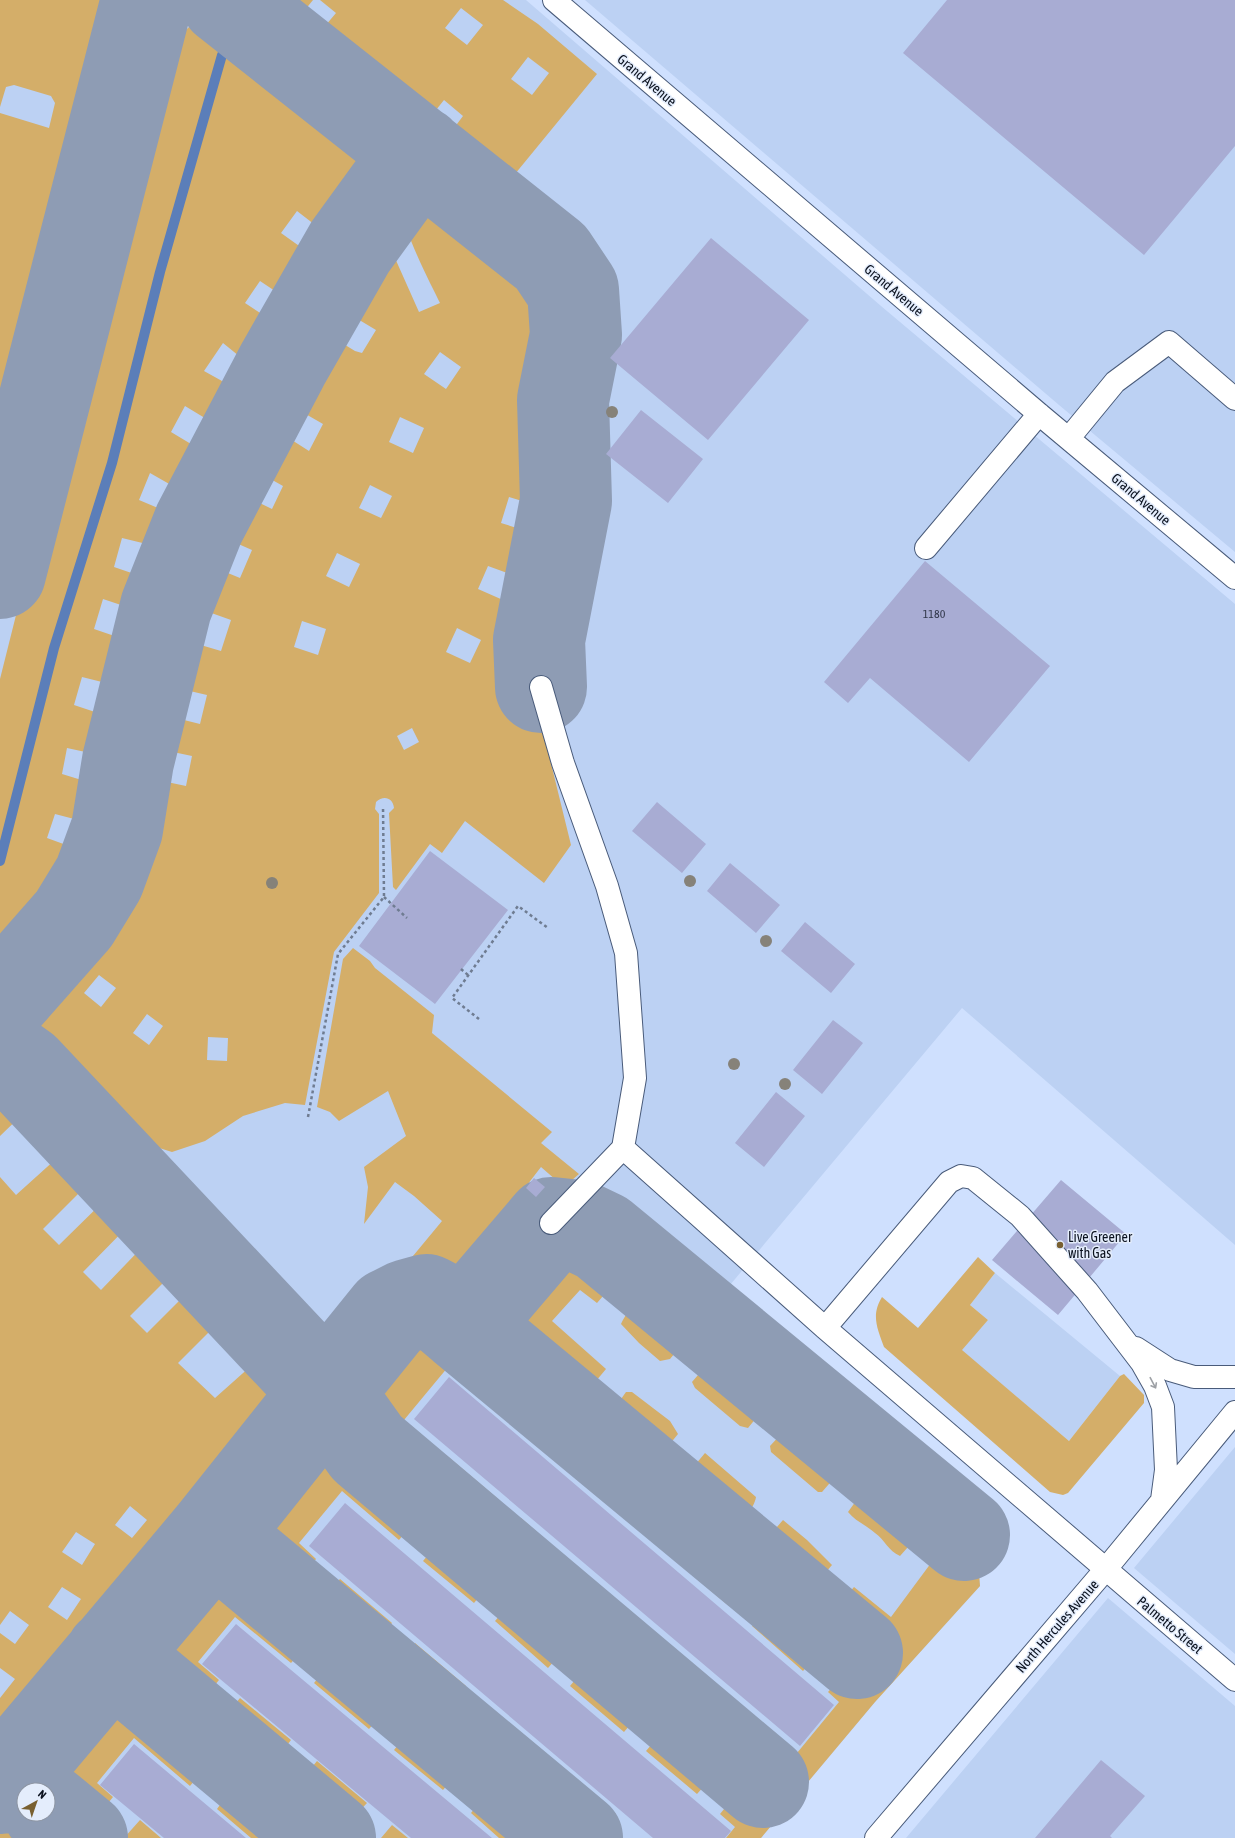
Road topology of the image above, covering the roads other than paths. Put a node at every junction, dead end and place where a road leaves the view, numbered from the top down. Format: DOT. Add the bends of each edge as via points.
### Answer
graph roads {
  1 [pos="554,0"];
  2 [pos="1235,399"];
  3 [pos="1039,414"];
  4 [pos="1069,438"];
  5 [pos="926,548"];
  6 [pos="1235,578"];
  7 [pos="541,687"];
  8 [pos="623,1148"];
  9 [pos="551,1224"];
  10 [pos="825,1328"];
  11 [pos="1124,1339"];
  12 [pos="1235,1377"];
  13 [pos="1235,1412"];
  14 [pos="1162,1500"];
  15 [pos="1105,1570"];
  16 [pos="1235,1680"];
  17 [pos="876,1838"];
  1 -- 3 [label="street, Grand Avenue"];
  2 -- 4 [label="street" via="1169,342 1115,382"];
  3 -- 4 [label="street, Grand Avenue"];
  3 -- 5 [label="street"];
  4 -- 6 [label="street, Grand Avenue"];
  7 -- 8 [label="street" via="563,763 607,886 626,953 635,1078"];
  8 -- 9 [label="street"];
  8 -- 10 [label="street, Palmetto Street"];
  10 -- 11 [label="street" via="949,1182 962,1176 973,1178 1020,1216 1087,1291"];
  10 -- 15 [label="street, Palmetto Street"];
  11 -- 12 [label="street" via="1170,1370 1194,1377"];
  11 -- 14 [label="street, one-way" via="1156,1386 1163,1407 1166,1470"];
  13 -- 14 [label="street, North Hercules Avenue"];
  14 -- 15 [label="street, North Hercules Avenue"];
  15 -- 16 [label="street, Palmetto Street"];
  15 -- 17 [label="street, North Hercules Avenue"];
}
